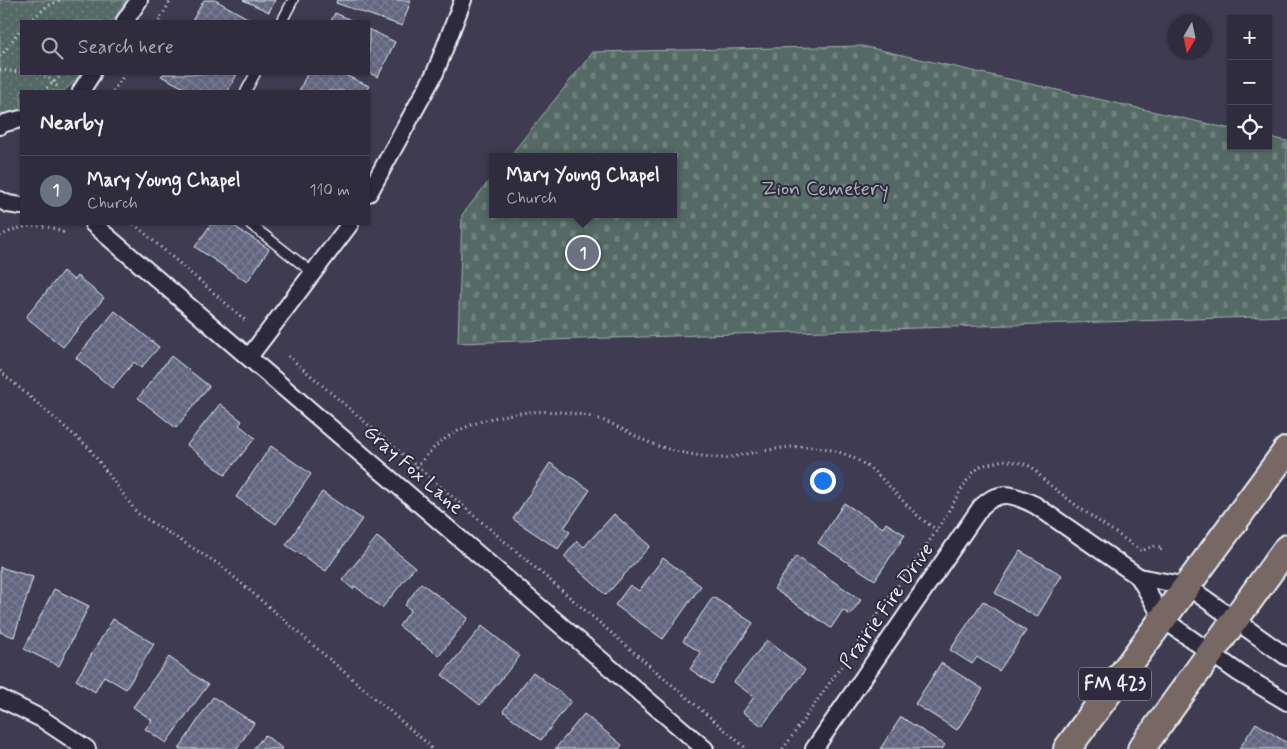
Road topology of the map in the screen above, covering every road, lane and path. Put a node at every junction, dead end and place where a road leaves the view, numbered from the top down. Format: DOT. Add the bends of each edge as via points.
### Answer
graph roads {
  1 [pos="60,0"];
  2 [pos="139,0"];
  3 [pos="171,0"];
  4 [pos="293,0"];
  5 [pos="463,0"];
  6 [pos="31,20"];
  7 [pos="126,20"];
  8 [pos="160,20"];
  9 [pos="283,20"];
  10 [pos="20,29"];
  11 [pos="0,56"];
  12 [pos="0,70"];
  13 [pos="20,72"];
  14 [pos="42,75"];
  15 [pos="91,75"];
  16 [pos="124,75"];
  17 [pos="254,75"];
  18 [pos="61,76"];
  19 [pos="54,83"];
  20 [pos="59,88"];
  21 [pos="44,90"];
  22 [pos="82,90"];
  23 [pos="115,90"];
  24 [pos="247,90"];
  25 [pos="19,119"];
  26 [pos="0,126"];
  27 [pos="370,191"];
  28 [pos="0,200"];
  29 [pos="20,207"];
  30 [pos="20,207"];
  31 [pos="0,213"];
  32 [pos="95,225"];
  33 [pos="135,225"];
  34 [pos="251,225"];
  35 [pos="349,225"];
  36 [pos="65,230"];
  37 [pos="0,236"];
  38 [pos="313,273"];
  39 [pos="245,320"];
  40 [pos="288,356"];
  41 [pos="249,357"];
  42 [pos="0,371"];
  43 [pos="1287,450"];
  44 [pos="416,467"];
  45 [pos="937,530"];
  46 [pos="1287,548"];
  47 [pos="1139,578"];
  48 [pos="1187,586"];
  49 [pos="1163,619"];
  50 [pos="1234,621"];
  51 [pos="1210,654"];
  52 [pos="1287,657"];
  53 [pos="0,698"];
  54 [pos="1287,702"];
  55 [pos="87,749"];
  56 [pos="432,749"];
  57 [pos="705,749"];
  58 [pos="747,749"];
  59 [pos="814,749"];
  60 [pos="1067,749"];
  61 [pos="1142,749"];
  1 -- 6 [label="path"];
  2 -- 7 [label="street"];
  3 -- 8 [label="path"];
  4 -- 9 [label="lane"];
  5 -- 27 [label="street" via="435,73"];
  10 -- 11 [label="path"];
  12 -- 13 [label="path"];
  14 -- 19 [label="path"];
  15 -- 22 [label="street"];
  16 -- 23 [label="path"];
  17 -- 24 [label="lane"];
  18 -- 19 [label="path"];
  19 -- 20 [label="path"];
  19 -- 21 [label="path"];
  25 -- 26 [label="street"];
  28 -- 29 [label="street"];
  30 -- 31 [label="street"];
  32 -- 41 [label="street, Gray Fox Lane"];
  33 -- 39 [label="path"];
  34 -- 38 [label="lane"];
  35 -- 38 [label="street"];
  36 -- 37 [label="path" via="33,225"];
  38 -- 41 [label="street"];
  40 -- 44 [label="path"];
  41 -- 57 [label="street, Gray Fox Lane"];
  42 -- 56 [label="path" via="89,448 137,513 220,565"];
  43 -- 48 [label="main road, FM 423"];
  44 -- 45 [label="path" via="437,444 458,431 487,420 527,412 559,411 600,419 658,446 687,454 724,458 800,445 847,455 878,475 916,514"];
  44 -- 58 [label="path"];
  46 -- 50 [label="main road, FM 423"];
  47 -- 48 [label="street"];
  47 -- 49 [label="street"];
  47 -- 59 [label="street, Prairie Fire Drive" via="1035,505 1018,497 1002,495 990,499"];
  48 -- 49 [label="main road, FM 423"];
  48 -- 50 [label="street"];
  49 -- 51 [label="street"];
  49 -- 60 [label="main road, FM 423"];
  50 -- 51 [label="main road, FM 423"];
  50 -- 52 [label="street"];
  51 -- 54 [label="street"];
  51 -- 61 [label="main road, FM 423"];
  53 -- 55 [label="street" via="42,719"];
}
